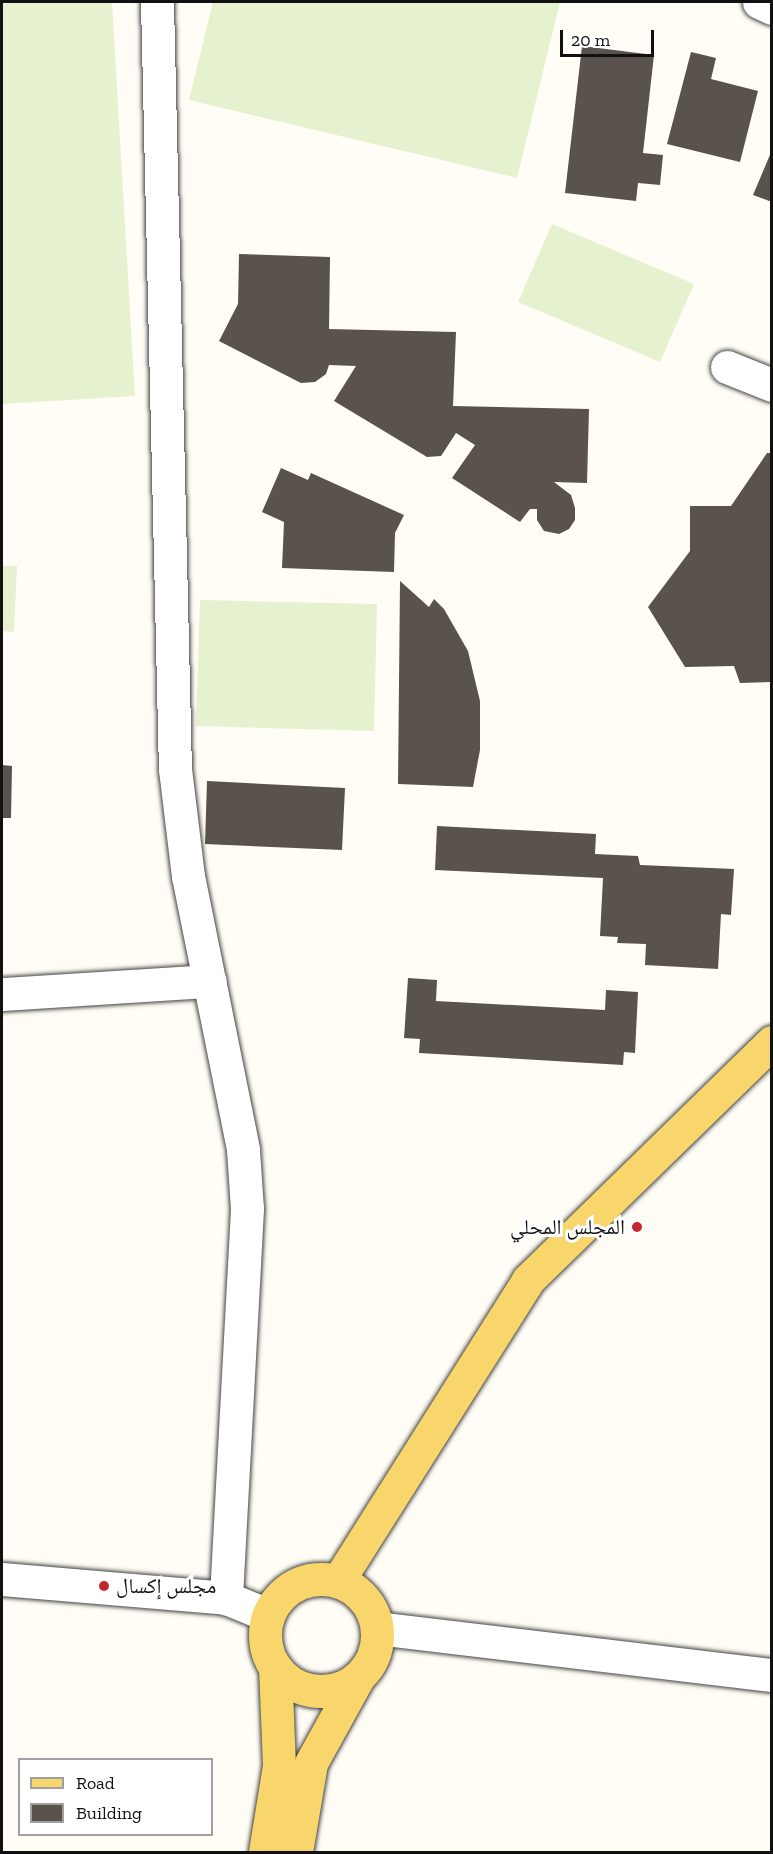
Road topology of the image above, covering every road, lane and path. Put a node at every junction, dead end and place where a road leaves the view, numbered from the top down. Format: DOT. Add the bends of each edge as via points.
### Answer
graph roads {
  1 [pos="157,2"];
  2 [pos="759,2"];
  3 [pos="771,8"];
  4 [pos="727,367"];
  5 [pos="771,385"];
  6 [pos="210,981"];
  7 [pos="2,994"];
  8 [pos="771,1042"];
  9 [pos="2,1579"];
  10 [pos="338,1581"];
  11 [pos="226,1598"];
  12 [pos="268,1615"];
  13 [pos="378,1628"];
  14 [pos="275,1667"];
  15 [pos="771,1675"];
  16 [pos="358,1678"];
  17 [pos="265,1852"];
  18 [pos="296,1852"];
  1 -- 6 [label="street" via="175,770 188,876"];
  2 -- 3 [label="street"];
  4 -- 5 [label="street"];
  6 -- 7 [label="street"];
  6 -- 11 [label="street" via="243,1150 247,1209"];
  8 -- 10 [label="main road" via="528,1280"];
  9 -- 11 [label="street"];
  10 -- 12 [label="main road" via="304,1581 289,1589"];
  10 -- 13 [label="main road" via="364,1598"];
  11 -- 12 [label="street"];
  12 -- 14 [label="main road" via="267,1651"];
  13 -- 15 [label="street"];
  13 -- 16 [label="main road" via="370,1664"];
  14 -- 16 [label="main road" via="288,1680 313,1689 341,1687"];
  14 -- 17 [label="main road" via="279,1766"];
  16 -- 18 [label="main road" via="311,1763"];
}
